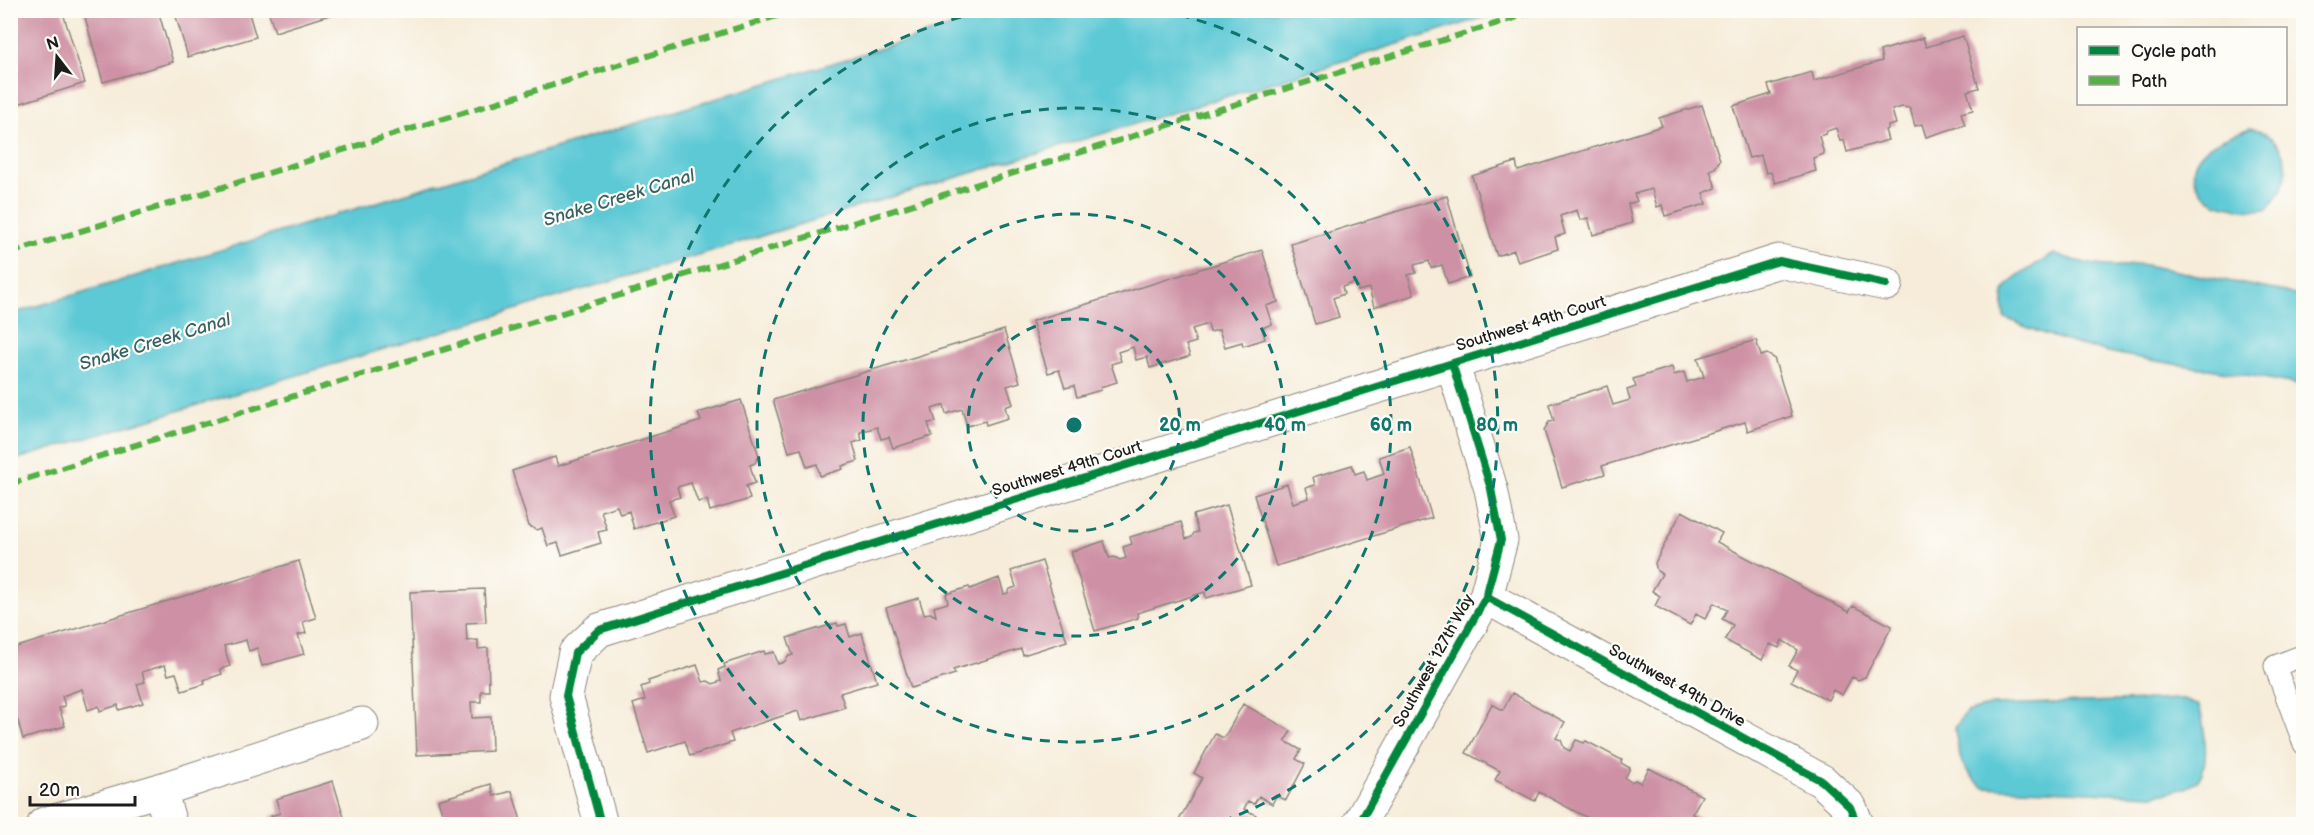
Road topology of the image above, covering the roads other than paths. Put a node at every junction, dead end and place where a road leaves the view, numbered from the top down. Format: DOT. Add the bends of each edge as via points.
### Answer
graph roads {
  1 [pos="1886,284"];
  2 [pos="1452,363"];
  3 [pos="1486,597"];
  4 [pos="2304,655"];
  5 [pos="362,724"];
  6 [pos="2304,744"];
  7 [pos="160,790"];
  8 [pos="1853,816"];
  9 [pos="45,825"];
  10 [pos="170,825"];
  11 [pos="601,825"];
  12 [pos="1359,825"];
  1 -- 2 [label="street, Southwest 49th Court" via="1779,261"];
  2 -- 3 [label="street, Southwest 127th Way" via="1491,489 1501,540"];
  2 -- 11 [label="street, Southwest 49th Court" via="599,630 574,653 566,696"];
  3 -- 8 [label="street, Southwest 49th Drive" via="1822,781"];
  3 -- 12 [label="street, Southwest 127th Way"];
  4 -- 6 [label="lane" via="2275,666"];
  5 -- 7 [label="street"];
  7 -- 9 [label="street"];
  7 -- 10 [label="street"];
}
